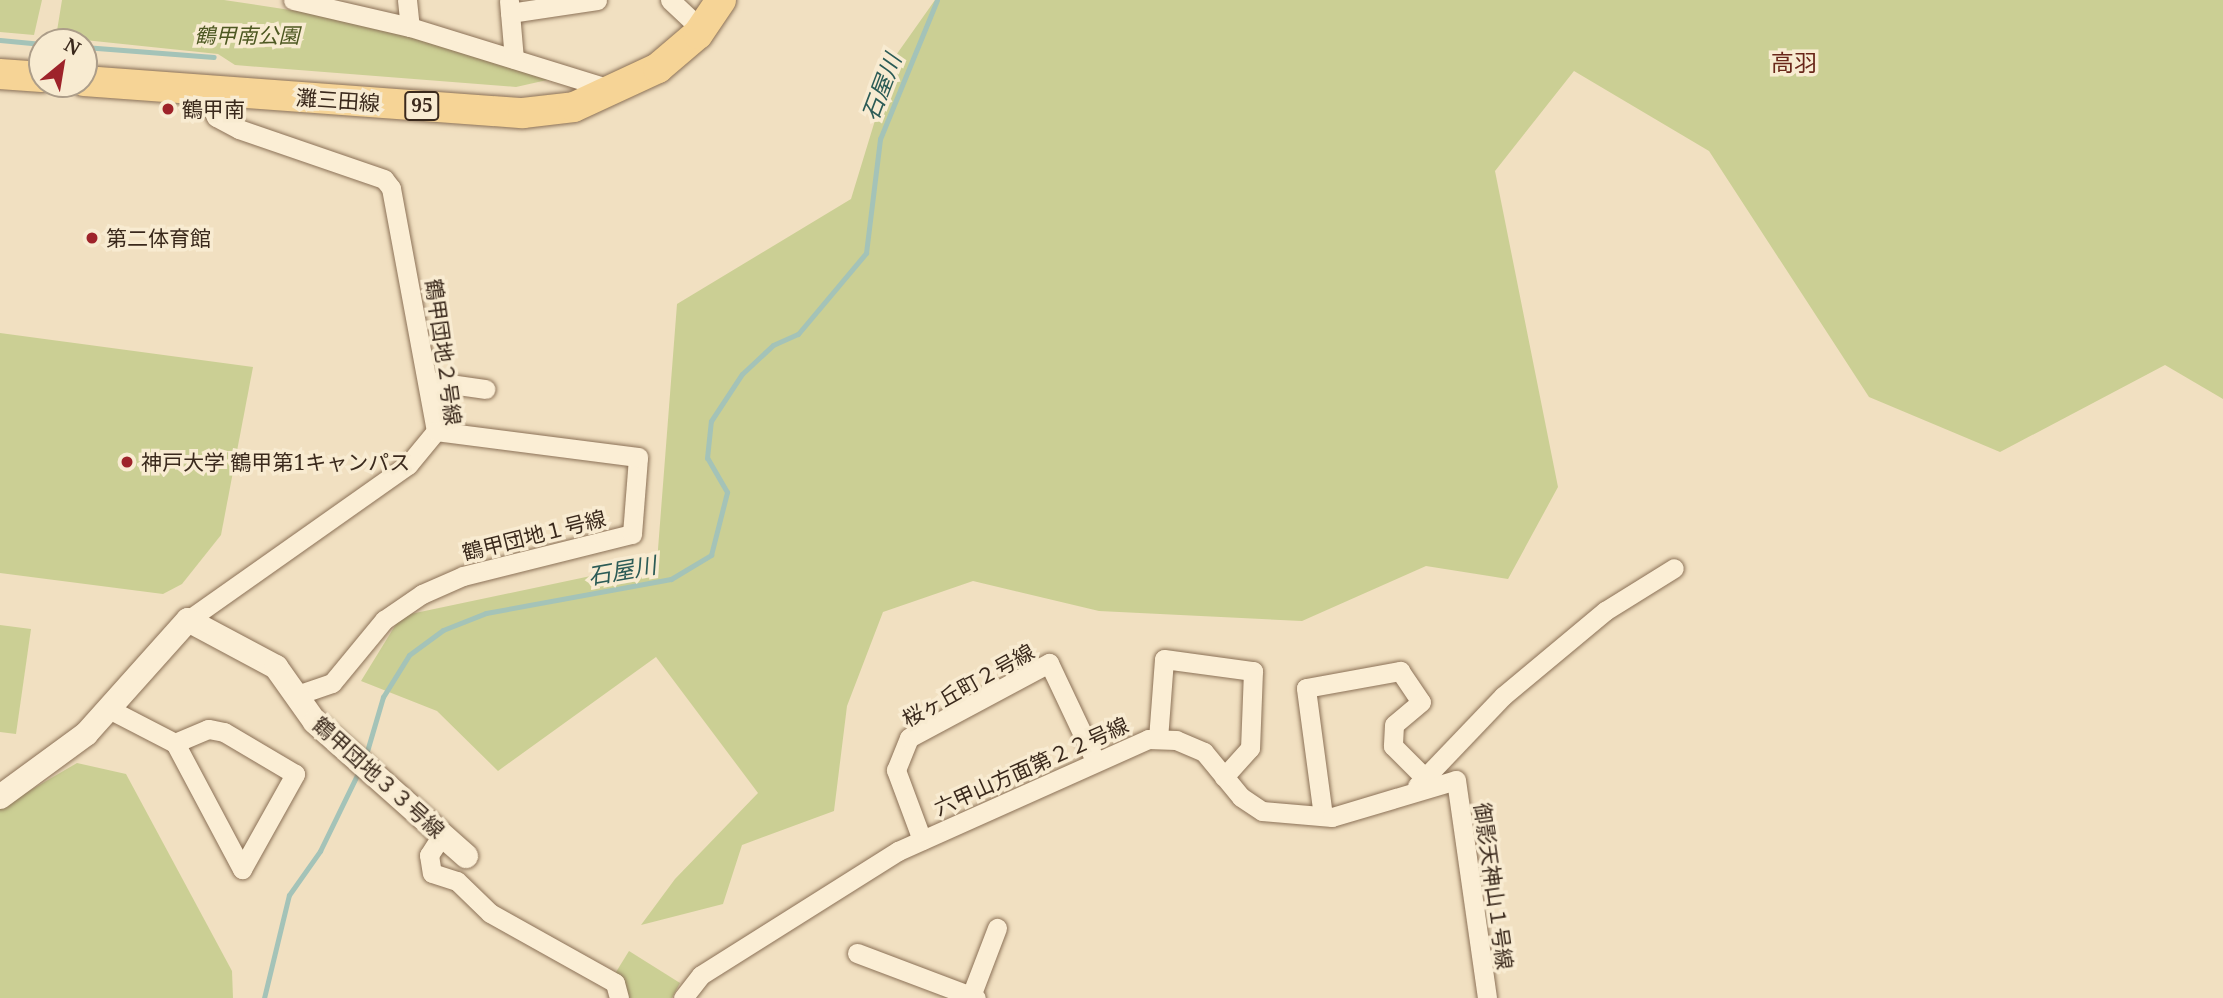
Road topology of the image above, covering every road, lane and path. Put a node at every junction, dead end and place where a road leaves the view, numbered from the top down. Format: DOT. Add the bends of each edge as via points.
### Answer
graph roads {
  1 [pos="293,0"];
  2 [pos="407,0"];
  3 [pos="597,0"];
  4 [pos="670,0"];
  5 [pos="721,0"];
  6 [pos="509,6"];
  7 [pos="410,27"];
  8 [pos="701,29"];
  9 [pos="514,59"];
  10 [pos="0,74"];
  11 [pos="28,76"];
  12 [pos="98,82"];
  13 [pos="204,90"];
  14 [pos="615,90"];
  15 [pos="429,381"];
  16 [pos="485,389"];
  17 [pos="436,431"];
  18 [pos="1674,568"];
  19 [pos="188,620"];
  20 [pos="332,682"];
  21 [pos="301,701"];
  22 [pos="109,709"];
  23 [pos="1158,739"];
  24 [pos="175,743"];
  25 [pos="1094,758"];
  26 [pos="1224,777"];
  27 [pos="1425,778"];
  28 [pos="1456,780"];
  29 [pos="1408,796"];
  30 [pos="0,797"];
  31 [pos="1323,816"];
  32 [pos="442,835"];
  33 [pos="922,840"];
  34 [pos="466,856"];
  35 [pos="997,928"];
  36 [pos="857,953"];
  37 [pos="974,997"];
  38 [pos="619,998"];
  39 [pos="683,998"];
  40 [pos="1488,998"];
  1 -- 7 [label="street"];
  2 -- 7 [label="street"];
  3 -- 6 [label="street"];
  4 -- 8 [label="street"];
  5 -- 8 [label="main road, 灘三田線 / 95"];
  6 -- 9 [label="street"];
  7 -- 9 [label="street"];
  8 -- 14 [label="main road, 灘三田線 / 95" via="658,68"];
  9 -- 14 [label="street"];
  10 -- 11 [label="main road"];
  12 -- 13 [label="main road, 灘三田線 / 95"];
  13 -- 14 [label="main road, 灘三田線 / 95" via="523,113 573,107"];
  13 -- 15 [label="street, 鶴甲団地２号線" via="216,117 384,179 391,188"];
  15 -- 16 [label="street"];
  15 -- 17 [label="street, 鶴甲団地２号線"];
  17 -- 19 [label="street, 鶴甲団地２号線" via="408,465"];
  17 -- 20 [label="street, 鶴甲団地１号線" via="638,457 632,534 463,576 422,594 384,620"];
  18 -- 27 [label="street" via="1605,611 1503,696"];
  19 -- 21 [label="street, 鶴甲団地３３号線" via="276,667"];
  19 -- 22 [label="street"];
  20 -- 21 [label="street, 鶴甲団地３３号線"];
  21 -- 32 [label="street, 鶴甲団地３３号線"];
  22 -- 24 [label="street"];
  22 -- 30 [label="street" via="86,734"];
  23 -- 25 [label="street, 六甲山方面第２２号線"];
  23 -- 26 [label="street, 六甲山方面第２２号線" via="1204,752"];
  23 -- 26 [label="street" via="1164,659 1254,671 1250,748"];
  24 -- 24 [label="street" via="208,729 224,732 295,774 242,869"];
  25 -- 33 [label="street, 六甲山方面第２２号線"];
  25 -- 33 [label="street, 桜ヶ丘町２号線" via="1049,663 909,738 896,770"];
  26 -- 31 [label="street, 六甲山方面第２２号線" via="1262,811"];
  27 -- 29 [label="street"];
  27 -- 31 [label="street" via="1393,746 1394,725 1421,702 1401,671 1306,688"];
  28 -- 29 [label="street, 六甲山方面第２２号線"];
  28 -- 40 [label="street, 御影天神山１号線"];
  29 -- 31 [label="street, 六甲山方面第２２号線"];
  32 -- 34 [label="street, 鶴甲団地３３号線"];
  32 -- 38 [label="street" via="429,855 432,873 457,881 490,913 615,983"];
  33 -- 39 [label="street, 六甲山方面第２２号線" via="701,975"];
  35 -- 37 [label="street"];
  36 -- 37 [label="street"];
}
